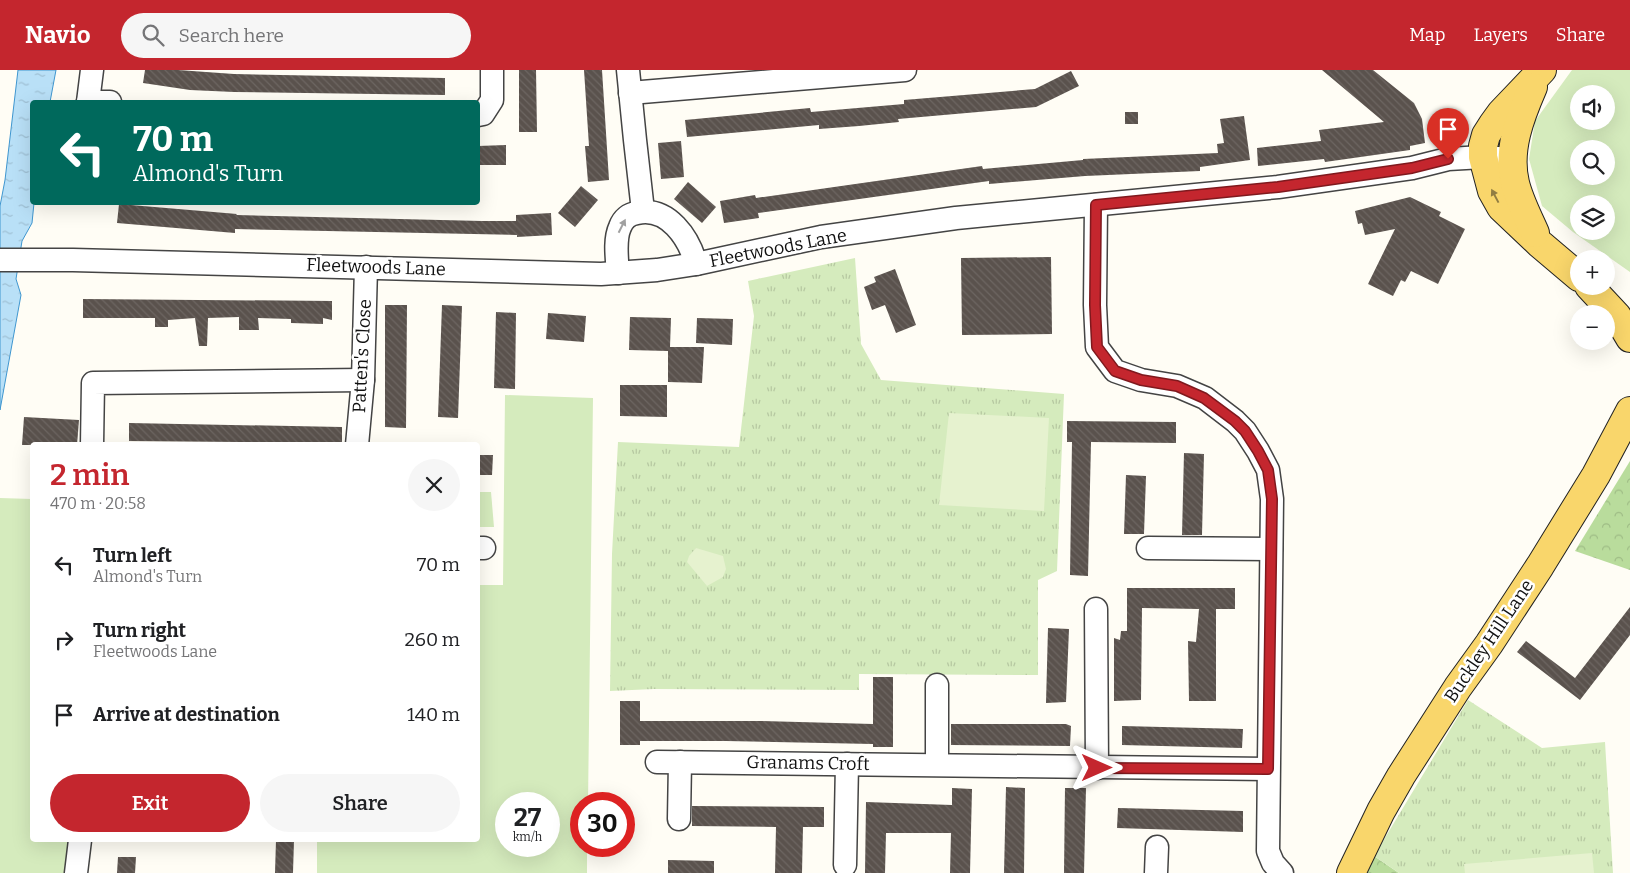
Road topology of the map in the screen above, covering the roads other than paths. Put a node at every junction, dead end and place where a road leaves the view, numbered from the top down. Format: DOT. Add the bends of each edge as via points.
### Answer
graph roads {
  1 [pos="92,70"];
  2 [pos="492,70"];
  3 [pos="628,70"];
  4 [pos="905,70"];
  5 [pos="1540,72"];
  6 [pos="776,76"];
  7 [pos="630,93"];
  8 [pos="88,100"];
  9 [pos="480,114"];
  10 [pos="1483,157"];
  11 [pos="1512,159"];
  12 [pos="1096,205"];
  13 [pos="644,211"];
  14 [pos="1540,244"];
  15 [pos="0,260"];
  16 [pos="696,264"];
  17 [pos="366,267"];
  18 [pos="1570,269"];
  19 [pos="618,273"];
  20 [pos="1597,295"];
  21 [pos="1630,338"];
  22 [pos="363,380"];
  23 [pos="1630,411"];
  24 [pos="92,442"];
  25 [pos="357,442"];
  26 [pos="1148,548"];
  27 [pos="1271,549"];
  28 [pos="1096,609"];
  29 [pos="937,685"];
  30 [pos="657,762"];
  31 [pos="680,762"];
  32 [pos="847,764"];
  33 [pos="937,764"];
  34 [pos="1097,768"];
  35 [pos="1268,769"];
  36 [pos="679,819"];
  37 [pos="80,842"];
  38 [pos="1157,847"];
  39 [pos="1268,851"];
  40 [pos="844,864"];
  41 [pos="76,873"];
  42 [pos="1156,873"];
  43 [pos="1265,873"];
  44 [pos="1282,873"];
  45 [pos="1351,873"];
  1 -- 8 [label="street"];
  2 -- 9 [label="street" via="492,100"];
  3 -- 7 [label="street"];
  4 -- 6 [label="street"];
  5 -- 10 [label="main road" via="1490,129 1483,146"];
  5 -- 11 [label="main road" via="1521,117"];
  6 -- 7 [label="street"];
  7 -- 13 [label="street"];
  10 -- 11 [label="street, Fleetwoods Lane"];
  10 -- 12 [label="street, Fleetwoods Lane" via="1448,159 1412,168 1278,187"];
  14 -- 10 [label="main road, one-way" via="1502,207 1492,191"];
  11 -- 14 [label="main road" via="1515,184"];
  12 -- 16 [label="street, Fleetwoods Lane" via="956,218 821,237"];
  12 -- 27 [label="street" via="1097,347 1115,371 1141,380 1177,386 1204,398 1245,431 1268,470 1272,499"];
  13 -- 16 [label="street" via="663,216 683,234"];
  19 -- 13 [label="street, one-way" via="620,225 632,214"];
  14 -- 18 [label="main road"];
  15 -- 17 [label="street, Fleetwoods Lane"];
  16 -- 19 [label="street, Fleetwoods Lane"];
  17 -- 19 [label="street, Fleetwoods Lane"];
  17 -- 22 [label="street, Patten's Close"];
  20 -- 21 [label="main road" via="1617,316"];
  22 -- 24 [label="street" via="93,383"];
  22 -- 25 [label="street, Patten's Close"];
  23 -- 45 [label="main road, Buckley Hill Lane" via="1600,468 1540,566 1401,776"];
  26 -- 27 [label="street"];
  27 -- 35 [label="street"];
  28 -- 34 [label="street"];
  29 -- 33 [label="street"];
  30 -- 31 [label="street, Granams Croft"];
  31 -- 32 [label="street, Granams Croft"];
  31 -- 36 [label="street"];
  32 -- 33 [label="street, Granams Croft"];
  32 -- 40 [label="street"];
  33 -- 34 [label="street, Granams Croft"];
  34 -- 35 [label="street, Granams Croft"];
  35 -- 39 [label="street"];
  37 -- 41 [label="street"];
  38 -- 42 [label="street"];
  39 -- 43 [label="street"];
  39 -- 44 [label="street"];
}
